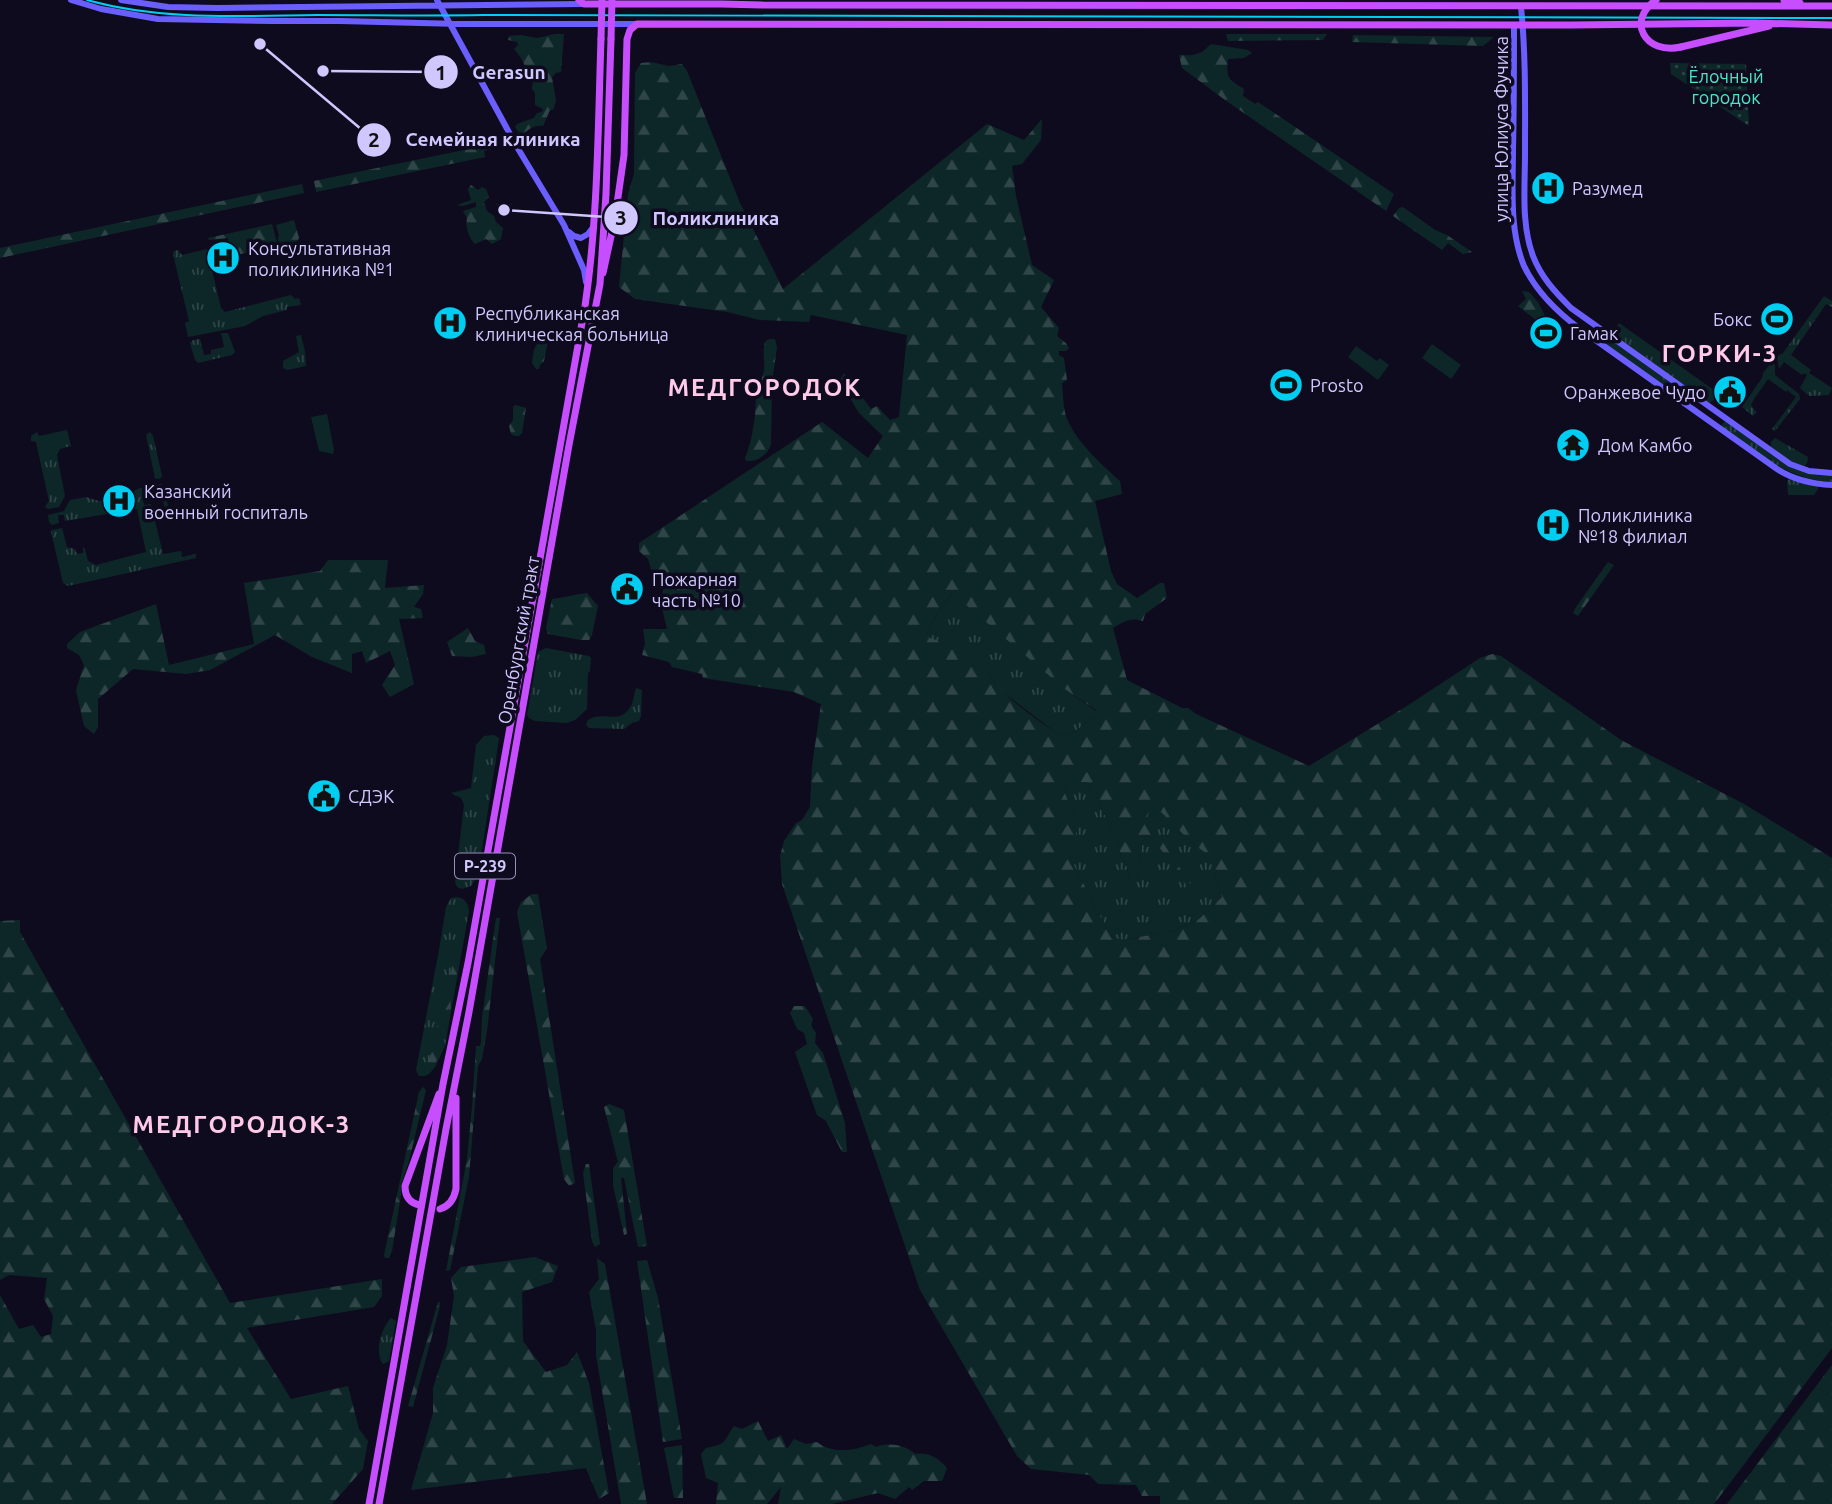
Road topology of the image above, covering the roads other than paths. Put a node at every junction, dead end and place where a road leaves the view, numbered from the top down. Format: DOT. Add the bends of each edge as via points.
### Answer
graph roads {
  1 [pos="71,0"];
  2 [pos="121,0"];
  3 [pos="407,0"];
  4 [pos="602,0"];
  5 [pos="612,0"];
  6 [pos="1656,0"];
  7 [pos="1784,0"];
  8 [pos="581,2"];
  9 [pos="623,2"];
  10 [pos="667,2"];
  11 [pos="438,3"];
  12 [pos="395,6"];
  13 [pos="1822,6"];
  14 [pos="1832,6"];
  15 [pos="319,7"];
  16 [pos="1521,7"];
  17 [pos="319,20"];
  18 [pos="449,24"];
  19 [pos="637,24"];
  20 [pos="1777,24"];
  21 [pos="1519,25"];
  22 [pos="1832,25"];
  23 [pos="564,225"];
  24 [pos="595,225"];
  25 [pos="600,284"];
  26 [pos="587,298"];
  27 [pos="1587,320"];
  28 [pos="1580,329"];
  29 [pos="1832,474"];
  30 [pos="1832,485"];
  31 [pos="443,1084"];
  32 [pos="455,1086"];
  33 [pos="419,1205"];
  34 [pos="440,1209"];
  35 [pos="369,1504"];
  36 [pos="379,1504"];
  1 -- 17 [label="main road" via="158,19"];
  2 -- 15 [label="main road" via="168,7"];
  3 -- 12 [label="main road"];
  4 -- 24 [label="main road, Оренбургский тракт / Р-239, bridge"];
  5 -- 25 [label="main road, Оренбургский тракт / Р-239, bridge"];
  6 -- 20 [label="main road, bridge" via="1643,14 1642,23 1650,43 1661,49"];
  7 -- 13 [label="main road"];
  8 -- 9 [label="main road"];
  8 -- 11 [label="main road"];
  9 -- 10 [label="main road"];
  10 -- 16 [label="main road"];
  11 -- 12 [label="main road"];
  11 -- 18 [label="main road"];
  12 -- 15 [label="main road"];
  13 -- 14 [label="main road"];
  13 -- 16 [label="main road"];
  15 -- 17 [label="main road"];
  16 -- 21 [label="main road, улица Юлиуса Фучика"];
  17 -- 18 [label="main road"];
  18 -- 19 [label="main road"];
  18 -- 23 [label="main road"];
  19 -- 21 [label="main road"];
  19 -- 25 [label="main road" via="627,39 622,170"];
  20 -- 21 [label="main road"];
  20 -- 22 [label="main road"];
  21 -- 27 [label="main road, улица Юлиуса Фучика" via="1525,90 1526,228 1540,271"];
  21 -- 28 [label="main road, улица Юлиуса Фучика" via="1513,195 1516,235 1525,266 1544,299"];
  23 -- 24 [label="main road" via="581,237"];
  23 -- 26 [label="main road" via="584,270"];
  24 -- 26 [label="main road, Оренбургский тракт / Р-239"];
  25 -- 32 [label="main road, Оренбургский тракт / Р-239"];
  26 -- 31 [label="main road, Оренбургский тракт / Р-239"];
  27 -- 28 [label="main road"];
  27 -- 29 [label="main road, улица Юлиуса Фучика" via="1790,464"];
  28 -- 30 [label="main road, улица Юлиуса Фучика" via="1785,474"];
  31 -- 33 [label="main road" via="405,1186 410,1200"];
  31 -- 35 [label="main road, Оренбургский тракт / Р-239"];
  32 -- 34 [label="main road" via="456,1189 452,1200"];
  32 -- 36 [label="main road, Оренбургский тракт / Р-239"];
}
